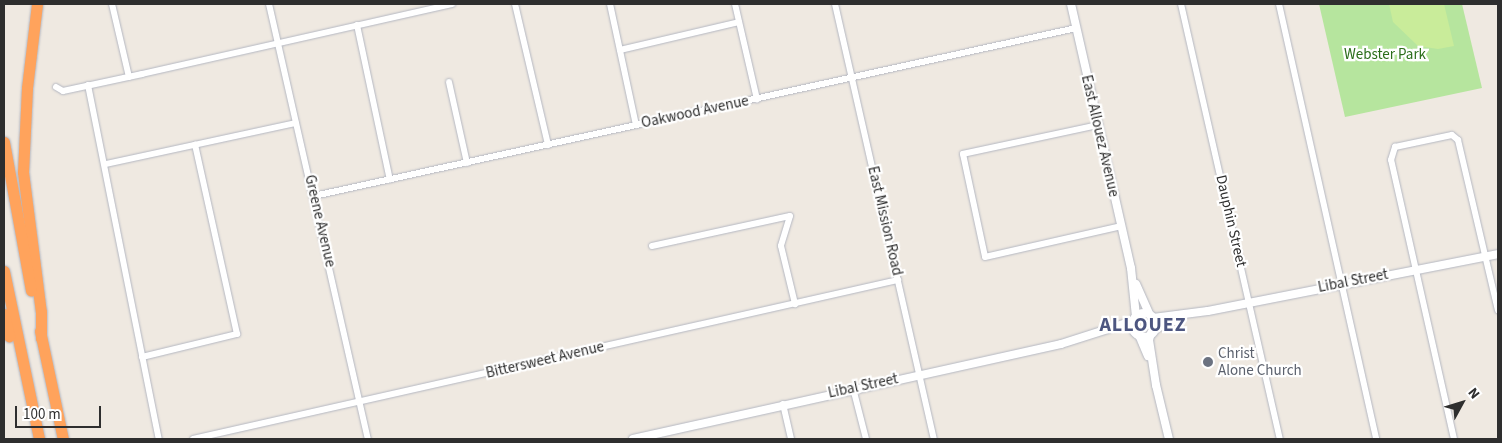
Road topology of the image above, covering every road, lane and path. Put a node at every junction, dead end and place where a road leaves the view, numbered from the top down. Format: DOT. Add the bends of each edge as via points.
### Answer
graph roads {
  1 [pos="37,4"];
  2 [pos="112,4"];
  3 [pos="269,4"];
  4 [pos="452,4"];
  5 [pos="515,4"];
  6 [pos="610,4"];
  7 [pos="735,4"];
  8 [pos="835,4"];
  9 [pos="1071,4"];
  10 [pos="1181,4"];
  11 [pos="1278,4"];
  12 [pos="739,22"];
  13 [pos="357,25"];
  14 [pos="1076,28"];
  15 [pos="278,43"];
  16 [pos="620,50"];
  17 [pos="129,77"];
  18 [pos="852,79"];
  19 [pos="449,82"];
  20 [pos="88,85"];
  21 [pos="56,88"];
  22 [pos="757,99"];
  23 [pos="296,122"];
  24 [pos="636,125"];
  25 [pos="1098,125"];
  26 [pos="4,142"];
  27 [pos="196,145"];
  28 [pos="548,145"];
  29 [pos="467,163"];
  30 [pos="106,164"];
  31 [pos="390,180"];
  32 [pos="314,196"];
  33 [pos="1121,226"];
  34 [pos="652,246"];
  35 [pos="1498,254"];
  36 [pos="1486,257"];
  37 [pos="1130,268"];
  38 [pos="1416,270"];
  39 [pos="4,271"];
  40 [pos="898,280"];
  41 [pos="1341,283"];
  42 [pos="1249,302"];
  43 [pos="795,304"];
  44 [pos="1498,310"];
  45 [pos="1208,311"];
  46 [pos="4,314"];
  47 [pos="1151,316"];
  48 [pos="1134,318"];
  49 [pos="1153,331"];
  50 [pos="1138,334"];
  51 [pos="1094,336"];
  52 [pos="41,338"];
  53 [pos="142,356"];
  54 [pos="920,374"];
  55 [pos="1156,384"];
  56 [pos="853,388"];
  57 [pos="29,396"];
  58 [pos="360,402"];
  59 [pos="783,404"];
  60 [pos="39,439"];
  61 [pos="63,439"];
  62 [pos="158,439"];
  63 [pos="193,439"];
  64 [pos="368,439"];
  65 [pos="633,439"];
  66 [pos="791,439"];
  67 [pos="866,439"];
  68 [pos="934,439"];
  69 [pos="1169,439"];
  70 [pos="1280,439"];
  71 [pos="1376,439"];
  72 [pos="1454,439"];
  1 -- 52 [label="highway" via="27,88 23,172 41,312"];
  2 -- 17 [label="street"];
  3 -- 15 [label="street, Greene Avenue"];
  4 -- 13 [label="street"];
  5 -- 28 [label="street"];
  6 -- 16 [label="street"];
  7 -- 12 [label="street"];
  8 -- 18 [label="street, East Mission Road"];
  9 -- 14 [label="street, East Allouez Avenue"];
  10 -- 42 [label="street, Dauphin Street"];
  11 -- 41 [label="street"];
  12 -- 16 [label="street"];
  12 -- 22 [label="street"];
  13 -- 15 [label="street"];
  13 -- 31 [label="street"];
  14 -- 18 [label="street, Oakwood Avenue"];
  14 -- 25 [label="street, East Allouez Avenue"];
  15 -- 17 [label="street"];
  15 -- 23 [label="street, Greene Avenue"];
  16 -- 24 [label="street"];
  17 -- 20 [label="street"];
  18 -- 22 [label="street, Oakwood Avenue"];
  18 -- 40 [label="street, East Mission Road"];
  19 -- 29 [label="street"];
  20 -- 21 [label="street" via="63,91"];
  20 -- 30 [label="street"];
  22 -- 24 [label="street, Oakwood Avenue"];
  23 -- 27 [label="street"];
  23 -- 32 [label="street, Greene Avenue"];
  24 -- 28 [label="street, Oakwood Avenue"];
  25 -- 33 [label="street, East Allouez Avenue"];
  25 -- 33 [label="street" via="963,154 985,257"];
  26 -- 52 [label="highway"];
  27 -- 30 [label="street"];
  27 -- 53 [label="street" via="237,334"];
  28 -- 29 [label="street, Oakwood Avenue"];
  29 -- 31 [label="street, Oakwood Avenue"];
  30 -- 53 [label="street"];
  31 -- 32 [label="street, Oakwood Avenue"];
  32 -- 58 [label="street, Greene Avenue"];
  33 -- 37 [label="street, East Allouez Avenue"];
  34 -- 43 [label="street" via="790,216 781,246"];
  35 -- 36 [label="street, Libal Street"];
  36 -- 38 [label="street, Libal Street"];
  36 -- 38 [label="street" via="1458,140 1452,135 1422,140 1396,147 1391,160"];
  36 -- 44 [label="street"];
  37 -- 47 [label="street, East Allouez Avenue"];
  37 -- 48 [label="street, East Allouez Avenue"];
  38 -- 41 [label="street, Libal Street"];
  38 -- 72 [label="street"];
  39 -- 57 [label="highway"];
  40 -- 43 [label="street, Bittersweet Avenue"];
  40 -- 54 [label="street, East Mission Road"];
  41 -- 42 [label="street, Libal Street"];
  41 -- 71 [label="street"];
  42 -- 45 [label="street, Libal Street"];
  42 -- 70 [label="street, Dauphin Street"];
  43 -- 58 [label="street, Bittersweet Avenue"];
  45 -- 47 [label="street, Libal Street"];
  45 -- 49 [label="street, Libal Street"];
  46 -- 57 [label="highway" via="19,378"];
  47 -- 48 [label="street, Libal Street"];
  47 -- 49 [label="street, East Allouez Avenue"];
  48 -- 50 [label="street, East Allouez Avenue"];
  48 -- 51 [label="street, Libal Street"];
  49 -- 50 [label="street, Libal Street"];
  49 -- 55 [label="street" via="1149,340"];
  50 -- 51 [label="street, Libal Street" via="1123,331"];
  50 -- 55 [label="street"];
  51 -- 54 [label="street, Libal Street"];
  52 -- 61 [label="highway"];
  53 -- 62 [label="street"];
  54 -- 56 [label="street, Libal Street"];
  54 -- 68 [label="street, East Mission Road"];
  55 -- 69 [label="street"];
  56 -- 59 [label="street, Libal Street"];
  56 -- 67 [label="street"];
  57 -- 60 [label="highway"];
  58 -- 63 [label="street, Bittersweet Avenue"];
  58 -- 64 [label="street, Greene Avenue"];
  59 -- 65 [label="street, Libal Street"];
  59 -- 66 [label="street"];
}
